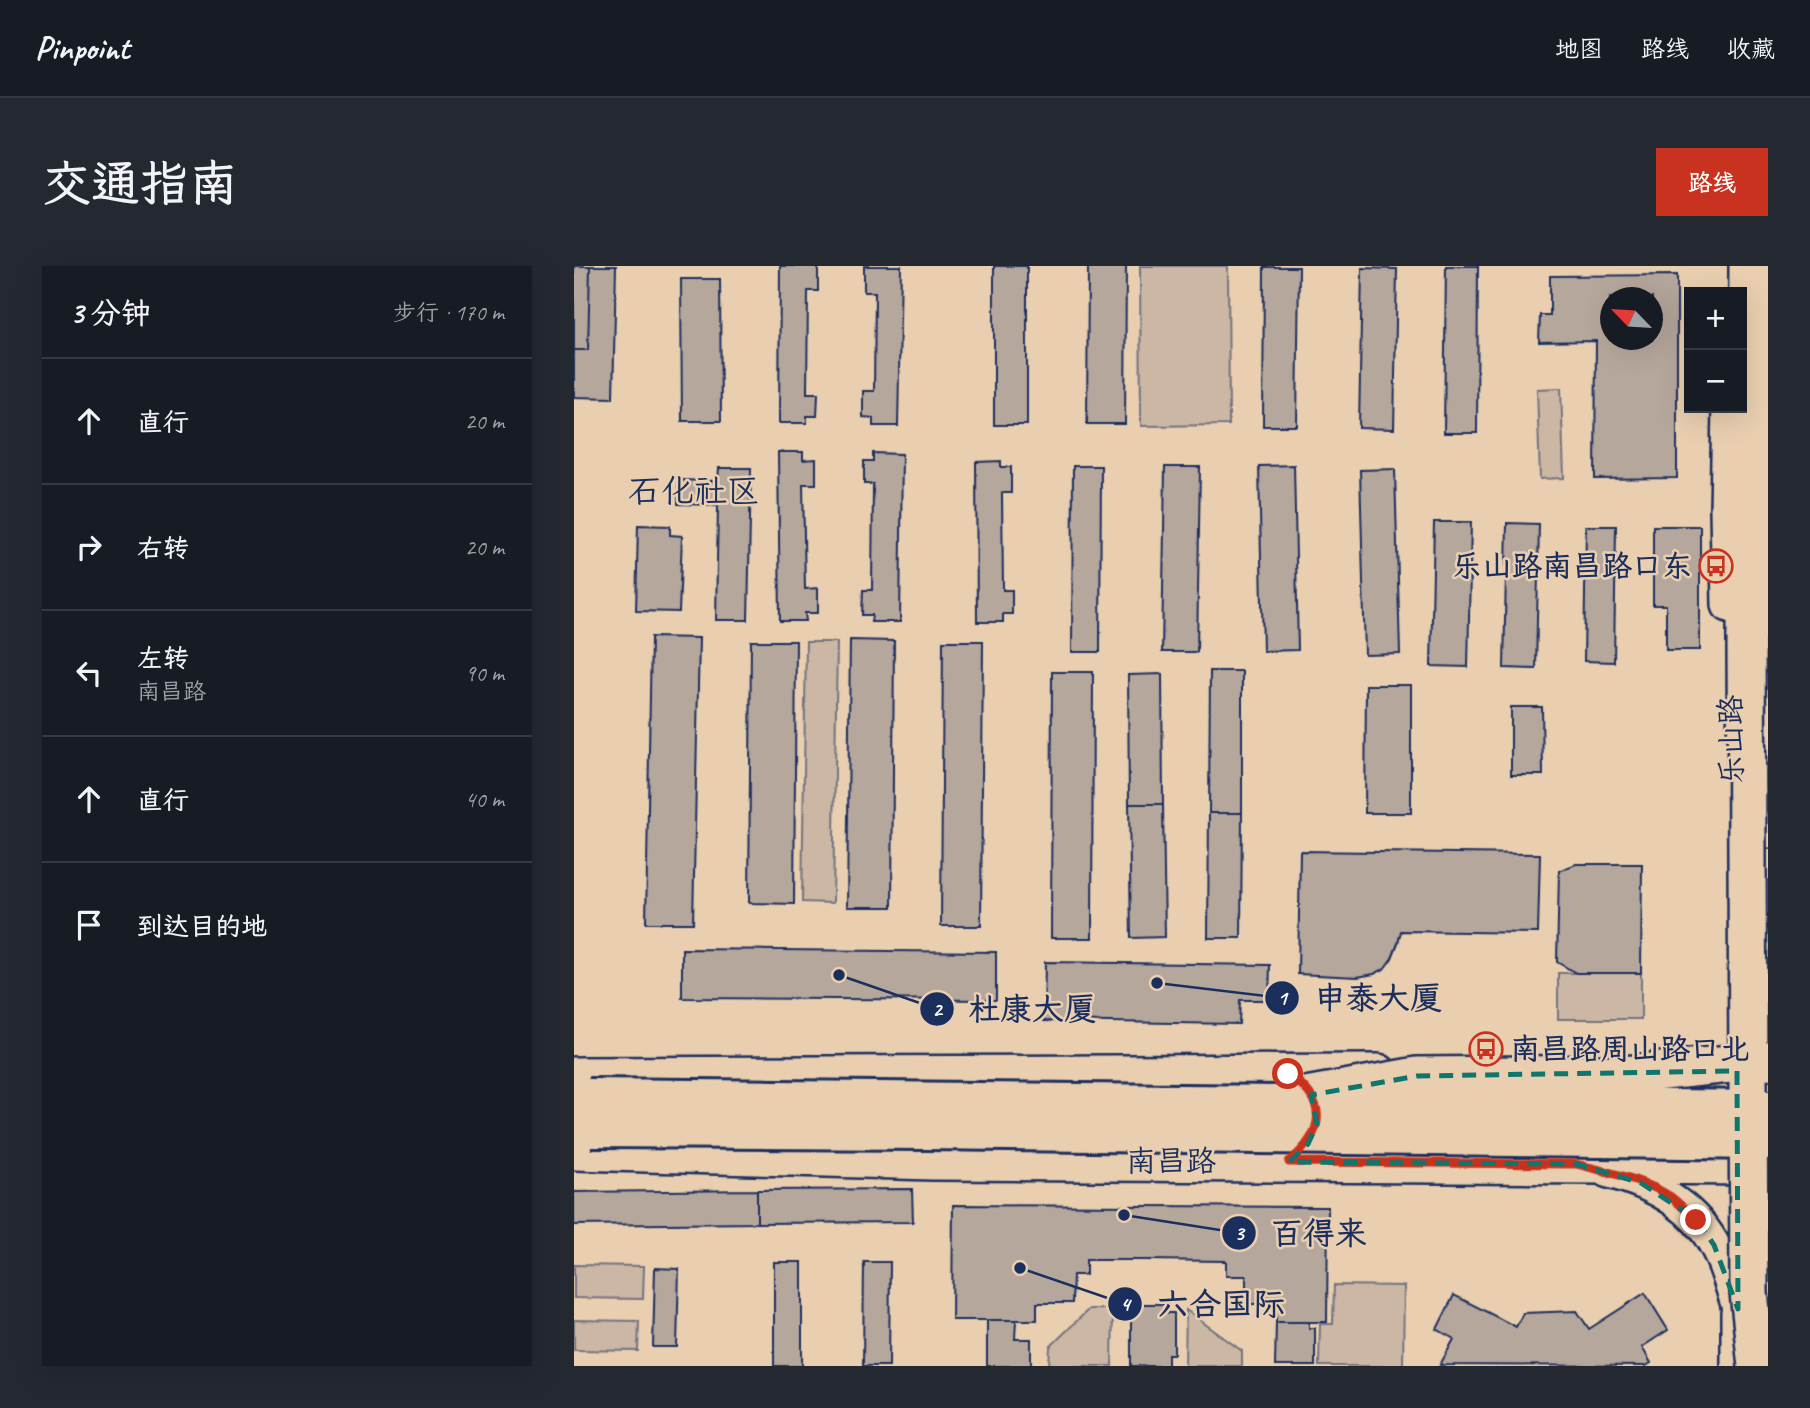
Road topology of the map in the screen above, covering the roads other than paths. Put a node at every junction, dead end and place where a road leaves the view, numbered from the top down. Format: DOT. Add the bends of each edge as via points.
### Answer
graph roads {
  1 [pos="1731,266"];
  2 [pos="1748,266"];
  3 [pos="1754,266"];
  4 [pos="1768,266"];
  5 [pos="1730,287"];
  6 [pos="1729,413"];
  7 [pos="1768,831"];
  8 [pos="1758,1068"];
  9 [pos="1288,1074"];
  10 [pos="1260,1104"];
  11 [pos="1768,1110"];
  12 [pos="582,1113"];
  13 [pos="1768,1140"];
  14 [pos="1289,1162"];
  15 [pos="1576,1164"];
  16 [pos="1754,1166"];
  17 [pos="1738,1309"];
  18 [pos="1738,1366"];
  19 [pos="1758,1366"];
  1 -- 5 [label="main road"];
  2 -- 19 [label="main road, bridge" via="1749,1293"];
  3 -- 8 [label="main road, 乐山路" via="1750,988"];
  4 -- 7 [label="main road, 乐山路"];
  6 -- 8 [label="main road, 乐山路" via="1727,510"];
  8 -- 9 [label="main road"];
  8 -- 10 [label="main road, bridge" via="1417,1076"];
  8 -- 16 [label="main road, 乐山路"];
  9 -- 12 [label="main road"];
  9 -- 14 [label="main road" via="1309,1091 1317,1111 1308,1144"];
  10 -- 11 [label="highway, 南昌路, bridge"];
  10 -- 12 [label="highway, 南昌路, bridge"];
  12 -- 13 [label="highway, 南昌路, bridge" via="928,1130"];
  12 -- 14 [label="main road, 南昌路" via="933,1161"];
  14 -- 15 [label="main road, 南昌路"];
  15 -- 16 [label="main road, 南昌路"];
  15 -- 17 [label="street" via="1642,1183 1670,1197 1696,1220 1726,1270"];
  16 -- 17 [label="main road, 乐山路"];
  17 -- 18 [label="main road, 乐山路"];
}
